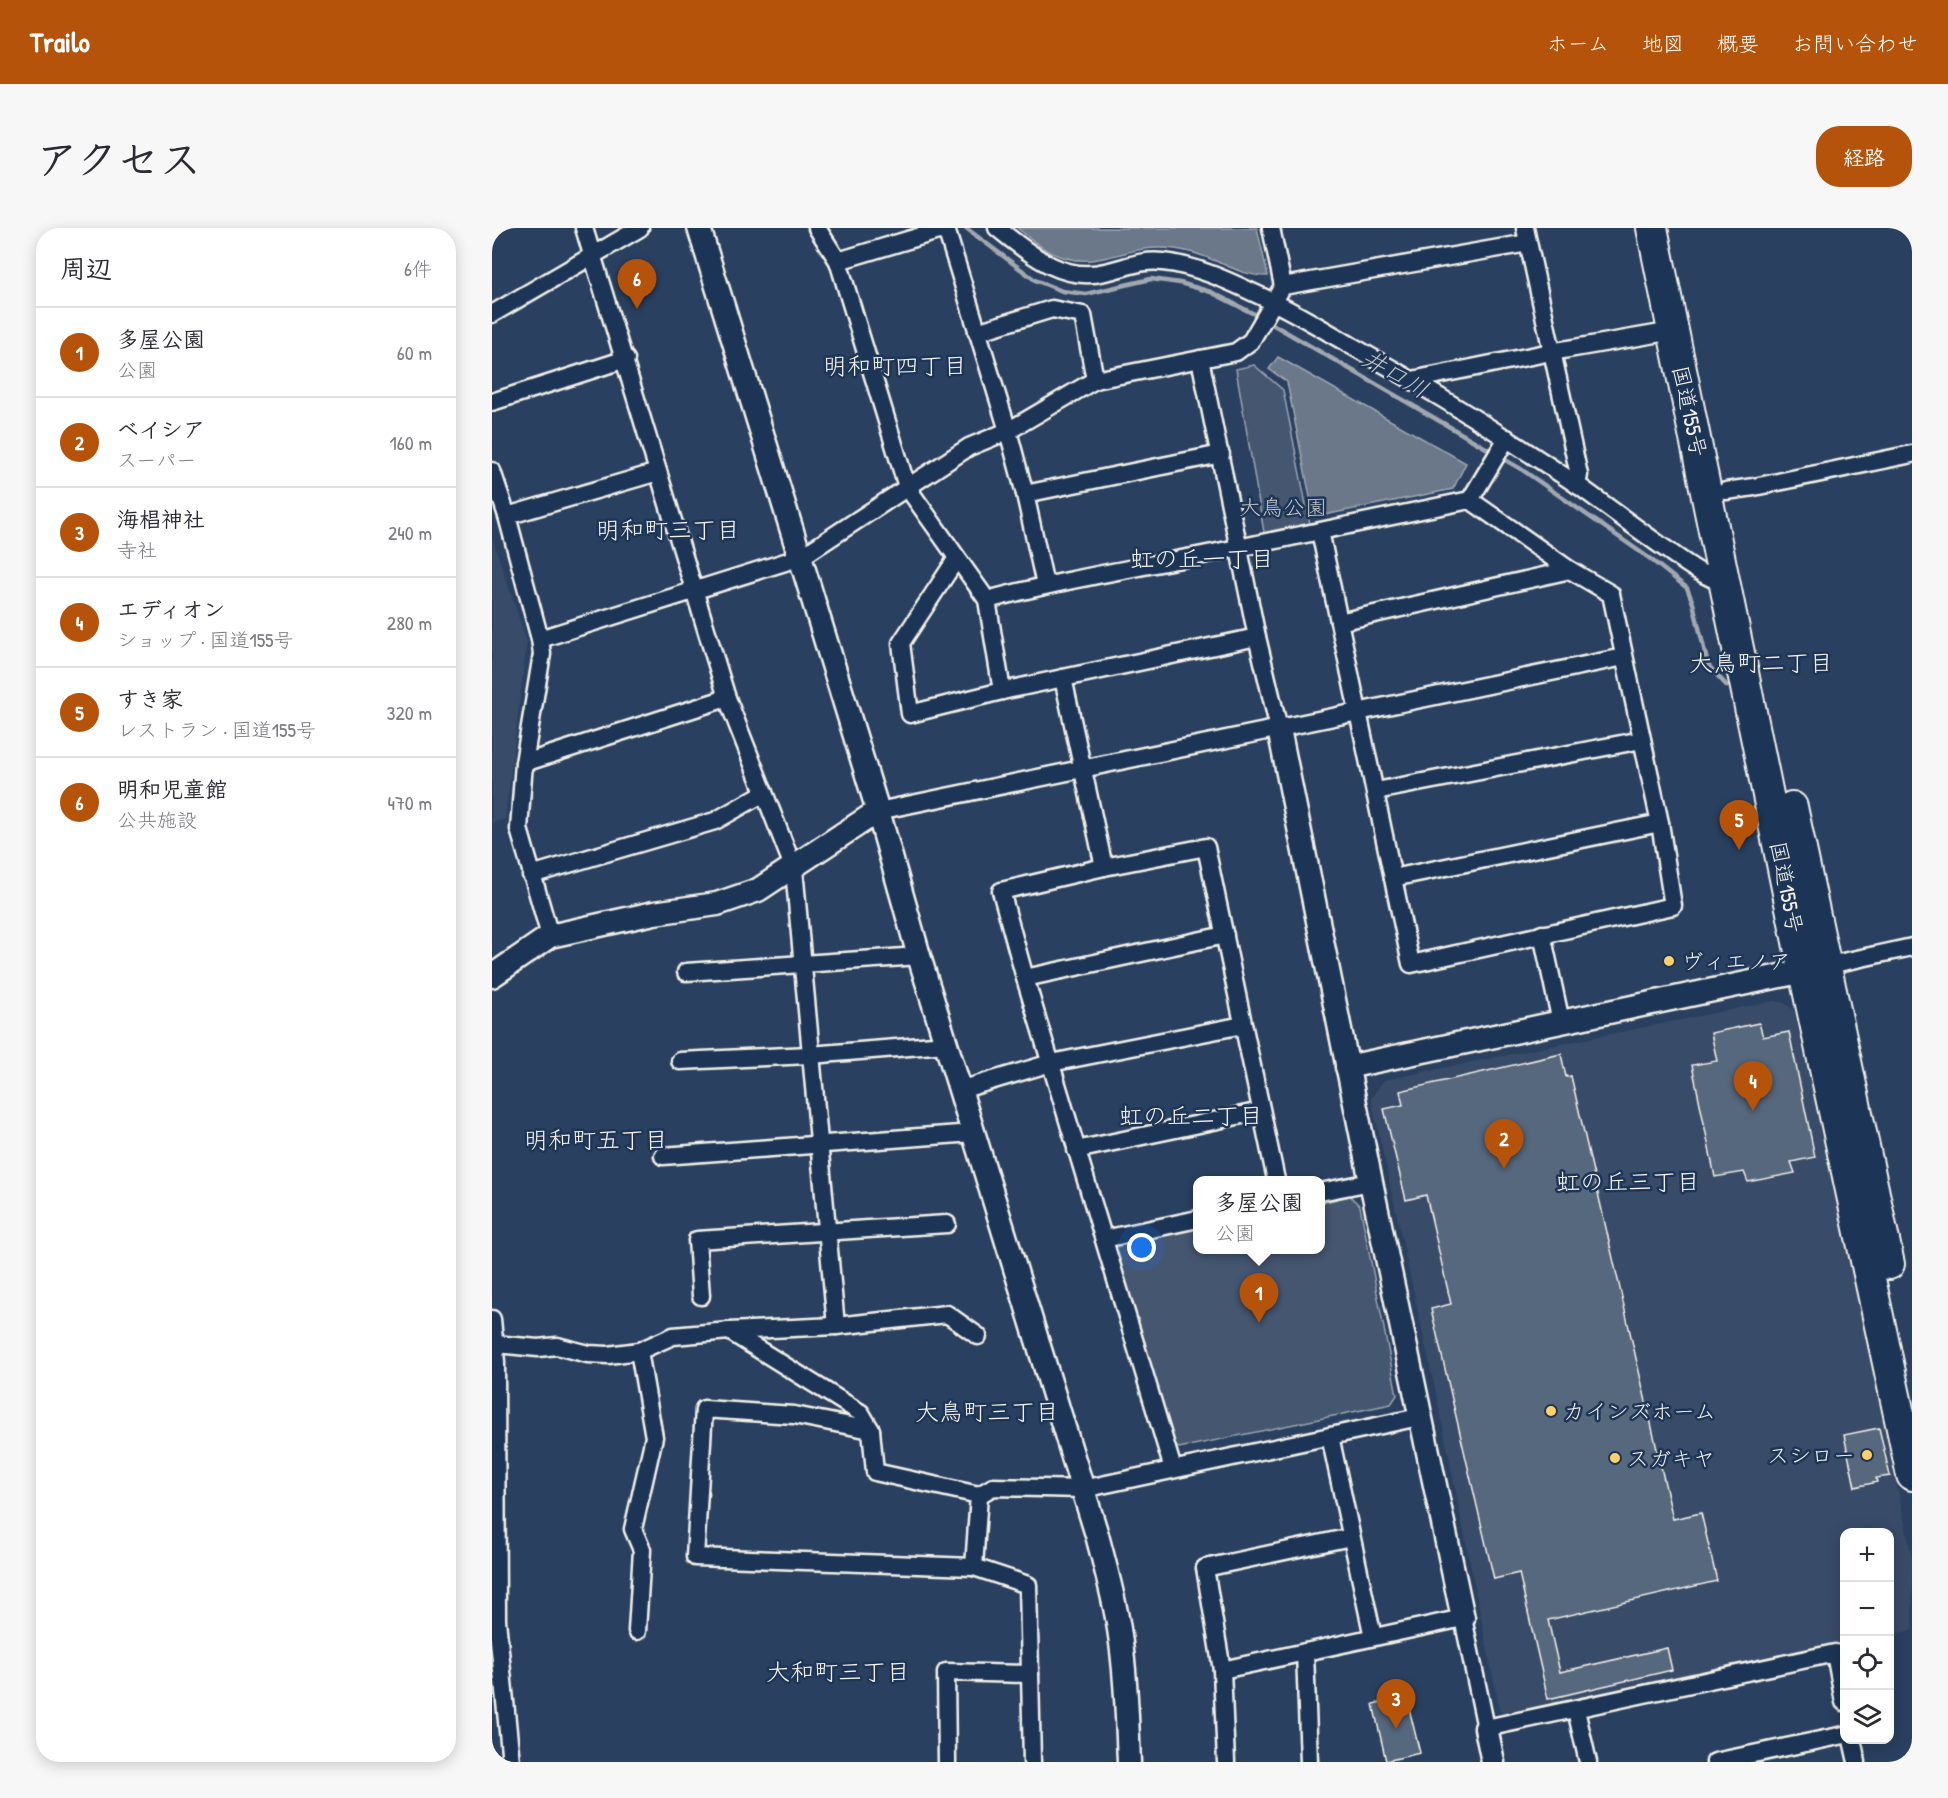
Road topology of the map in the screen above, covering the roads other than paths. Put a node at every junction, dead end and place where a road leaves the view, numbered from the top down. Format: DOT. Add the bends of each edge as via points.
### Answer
graph roads {
  1 [pos="584,228"];
  2 [pos="640,228"];
  3 [pos="699,228"];
  4 [pos="817,228"];
  5 [pos="997,228"];
  6 [pos="1271,228"];
  7 [pos="1652,228"];
  8 [pos="1671,228"];
  9 [pos="1526,236"];
  10 [pos="593,255"];
  11 [pos="838,261"];
  12 [pos="1283,286"];
  13 [pos="1274,302"];
  14 [pos="492,314"];
  15 [pos="1673,331"];
  16 [pos="977,332"];
  17 [pos="1551,352"];
  18 [pos="626,359"];
  19 [pos="1200,359"];
  20 [pos="1095,380"];
  21 [pos="1412,380"];
  22 [pos="492,402"];
  23 [pos="1008,431"];
  24 [pos="1507,438"];
  25 [pos="1221,454"];
  26 [pos="1912,454"];
  27 [pos="492,471"];
  28 [pos="658,472"];
  29 [pos="1577,485"];
  30 [pos="908,487"];
  31 [pos="1726,491"];
  32 [pos="1025,494"];
  33 [pos="1470,500"];
  34 [pos="507,516"];
  35 [pos="1320,531"];
  36 [pos="1238,548"];
  37 [pos="801,557"];
  38 [pos="957,558"];
  39 [pos="1570,570"];
  40 [pos="1726,584"];
  41 [pos="1045,585"];
  42 [pos="694,592"];
  43 [pos="987,600"];
  44 [pos="1339,622"];
  45 [pos="1257,637"];
  46 [pos="540,639"];
  47 [pos="1624,657"];
  48 [pos="1063,678"];
  49 [pos="1002,691"];
  50 [pos="727,698"];
  51 [pos="1358,712"];
  52 [pos="1279,729"];
  53 [pos="1642,740"];
  54 [pos="524,763"];
  55 [pos="1082,770"];
  56 [pos="1376,791"];
  57 [pos="764,793"];
  58 [pos="878,811"];
  59 [pos="1660,823"];
  60 [pos="1104,867"];
  61 [pos="794,868"];
  62 [pos="531,875"];
  63 [pos="1393,878"];
  64 [pos="1542,934"];
  65 [pos="1225,935"];
  66 [pos="550,936"];
  67 [pos="1912,947"];
  68 [pos="919,956"];
  69 [pos="802,965"];
  70 [pos="1815,968"];
  71 [pos="686,972"];
  72 [pos="492,976"];
  73 [pos="1025,978"];
  74 [pos="1560,1022"];
  75 [pos="1244,1025"];
  76 [pos="946,1044"];
  77 [pos="810,1055"];
  78 [pos="680,1061"];
  79 [pos="1051,1063"];
  80 [pos="1347,1067"];
  81 [pos="960,1090"];
  82 [pos="1261,1111"];
  83 [pos="973,1133"];
  84 [pos="819,1144"];
  85 [pos="1076,1150"];
  86 [pos="663,1156"];
  87 [pos="1275,1176"];
  88 [pos="1371,1182"];
  89 [pos="1325,1191"];
  90 [pos="1193,1220"];
  91 [pos="947,1224"];
  92 [pos="827,1232"];
  93 [pos="1104,1239"];
  94 [pos="700,1296"];
  95 [pos="492,1319"];
  96 [pos="836,1326"];
  97 [pos="729,1331"];
  98 [pos="978,1336"];
  99 [pos="495,1344"];
  100 [pos="639,1351"];
  101 [pos="494,1362"];
  102 [pos="1912,1375"];
  103 [pos="1419,1417"];
  104 [pos="872,1430"];
  105 [pos="1330,1436"];
  106 [pos="1173,1469"];
  107 [pos="1912,1475"];
  108 [pos="1083,1489"];
  109 [pos="979,1495"];
  110 [pos="1351,1537"];
  111 [pos="974,1567"];
  112 [pos="1463,1618"];
  113 [pos="638,1631"];
  114 [pos="1373,1637"];
  115 [pos="1305,1653"];
  116 [pos="496,1654"];
  117 [pos="1222,1670"];
  118 [pos="1030,1674"];
  119 [pos="1843,1690"];
  120 [pos="1576,1710"];
  121 [pos="1486,1728"];
  122 [pos="1840,1736"];
  123 [pos="1853,1744"];
  124 [pos="511,1762"];
  125 [pos="947,1762"];
  126 [pos="1032,1762"];
  127 [pos="1129,1762"];
  128 [pos="1226,1762"];
  129 [pos="1309,1762"];
  130 [pos="1493,1762"];
  131 [pos="1588,1762"];
  132 [pos="1714,1762"];
  133 [pos="1857,1762"];
  1 -- 10 [label="street"];
  2 -- 10 [label="street"];
  3 -- 37 [label="street"];
  4 -- 11 [label="street"];
  5 -- 13 [label="street" via="1058,270 1104,273 1136,263 1161,261 1212,275"];
  6 -- 12 [label="street"];
  7 -- 15 [label="highway, 国道155号"];
  8 -- 31 [label="highway, 国道155号"];
  9 -- 12 [label="street"];
  9 -- 17 [label="street"];
  10 -- 14 [label="street"];
  10 -- 18 [label="street"];
  11 -- 16 [label="street" via="945,231"];
  11 -- 30 [label="street"];
  12 -- 13 [label="street"];
  13 -- 19 [label="street" via="1251,341 1236,352"];
  13 -- 21 [label="street"];
  15 -- 17 [label="street"];
  15 -- 40 [label="highway, 国道155号"];
  16 -- 20 [label="street" via="1052,309 1083,315"];
  16 -- 23 [label="street"];
  17 -- 21 [label="street"];
  17 -- 29 [label="street" via="1579,475"];
  18 -- 22 [label="street"];
  18 -- 28 [label="street"];
  19 -- 20 [label="street"];
  19 -- 25 [label="street"];
  20 -- 23 [label="street"];
  21 -- 24 [label="street"];
  23 -- 30 [label="street" via="969,447"];
  23 -- 32 [label="street"];
  24 -- 29 [label="street"];
  24 -- 33 [label="street"];
  25 -- 32 [label="street"];
  25 -- 36 [label="street"];
  26 -- 31 [label="street"];
  27 -- 34 [label="street"];
  28 -- 34 [label="street"];
  28 -- 42 [label="street"];
  29 -- 40 [label="street" via="1701,574"];
  30 -- 37 [label="street"];
  30 -- 38 [label="street"];
  31 -- 70 [label="highway, 国道155号"];
  32 -- 41 [label="street"];
  33 -- 35 [label="street"];
  33 -- 39 [label="street"];
  34 -- 46 [label="street"];
  35 -- 36 [label="street"];
  35 -- 44 [label="street"];
  36 -- 41 [label="street"];
  36 -- 45 [label="street"];
  37 -- 42 [label="street"];
  37 -- 58 [label="street"];
  38 -- 43 [label="street"];
  38 -- 49 [label="street" via="902,643 910,714"];
  39 -- 44 [label="street"];
  39 -- 47 [label="street" via="1611,594"];
  40 -- 70 [label="highway, 国道155号"];
  41 -- 43 [label="street"];
  42 -- 46 [label="street"];
  42 -- 50 [label="street"];
  43 -- 49 [label="street"];
  44 -- 51 [label="street"];
  45 -- 48 [label="street"];
  45 -- 52 [label="street"];
  46 -- 54 [label="street" via="542,654"];
  47 -- 51 [label="street"];
  47 -- 53 [label="street"];
  48 -- 49 [label="street"];
  48 -- 55 [label="street"];
  50 -- 54 [label="street"];
  50 -- 57 [label="street"];
  51 -- 52 [label="street"];
  51 -- 56 [label="street"];
  52 -- 55 [label="street"];
  52 -- 80 [label="street"];
  53 -- 56 [label="street"];
  53 -- 59 [label="street"];
  54 -- 62 [label="street" via="519,829"];
  55 -- 58 [label="street"];
  55 -- 60 [label="street"];
  56 -- 63 [label="street"];
  57 -- 61 [label="street"];
  57 -- 62 [label="street" via="715,821"];
  58 -- 61 [label="street"];
  58 -- 68 [label="street"];
  59 -- 63 [label="street"];
  59 -- 64 [label="street" via="1673,906"];
  60 -- 65 [label="street" via="1206,847"];
  60 -- 73 [label="street" via="1001,891"];
  61 -- 66 [label="street" via="758,890 717,904 654,913"];
  61 -- 69 [label="street"];
  62 -- 66 [label="street"];
  63 -- 64 [label="street" via="1412,964"];
  64 -- 74 [label="street"];
  65 -- 73 [label="street"];
  65 -- 75 [label="street"];
  66 -- 72 [label="street"];
  67 -- 70 [label="street"];
  68 -- 69 [label="street"];
  68 -- 76 [label="street"];
  69 -- 71 [label="street"];
  69 -- 77 [label="street"];
  70 -- 74 [label="street"];
  70 -- 102 [label="highway, 国道155号"];
  70 -- 107 [label="highway, 国道155号"];
  73 -- 79 [label="street"];
  74 -- 80 [label="street"];
  75 -- 79 [label="street"];
  75 -- 82 [label="street"];
  76 -- 77 [label="street"];
  76 -- 81 [label="street"];
  77 -- 78 [label="street"];
  77 -- 84 [label="street"];
  79 -- 81 [label="street"];
  79 -- 85 [label="street"];
  80 -- 88 [label="street"];
  81 -- 83 [label="street"];
  82 -- 85 [label="street"];
  82 -- 87 [label="street"];
  83 -- 84 [label="street"];
  83 -- 108 [label="street"];
  84 -- 86 [label="street"];
  84 -- 92 [label="street"];
  85 -- 93 [label="street"];
  88 -- 89 [label="street"];
  88 -- 103 [label="street"];
  90 -- 93 [label="street"];
  91 -- 92 [label="street"];
  92 -- 94 [label="street" via="697,1240"];
  92 -- 96 [label="street"];
  93 -- 106 [label="street"];
  95 -- 99 [label="street"];
  96 -- 97 [label="street"];
  96 -- 98 [label="street" via="946,1314"];
  97 -- 100 [label="street" via="673,1336"];
  97 -- 104 [label="street" via="861,1413"];
  99 -- 100 [label="street" via="557,1346 608,1355"];
  99 -- 101 [label="street"];
  100 -- 113 [label="street" via="654,1437 633,1529 642,1550"];
  101 -- 116 [label="street"];
  103 -- 105 [label="street"];
  103 -- 112 [label="street"];
  104 -- 109 [label="street" via="875,1472"];
  104 -- 111 [label="street" via="794,1415 704,1409 695,1557"];
  105 -- 106 [label="street"];
  105 -- 110 [label="street"];
  106 -- 108 [label="street"];
  108 -- 109 [label="street" via="993,1487"];
  108 -- 127 [label="street" via="1119,1628"];
  109 -- 111 [label="street"];
  110 -- 114 [label="street"];
  110 -- 117 [label="street" via="1205,1568"];
  111 -- 118 [label="street" via="1028,1585"];
  112 -- 114 [label="street"];
  112 -- 121 [label="street"];
  114 -- 115 [label="street"];
  115 -- 117 [label="street"];
  115 -- 129 [label="street"];
  116 -- 124 [label="street"];
  117 -- 128 [label="street"];
  118 -- 125 [label="street" via="946,1672"];
  118 -- 126 [label="street"];
  119 -- 120 [label="street" via="1835,1653"];
  120 -- 121 [label="street"];
  120 -- 131 [label="street"];
  121 -- 130 [label="street"];
  122 -- 132 [label="street"];
  123 -- 133 [label="street"];
}
